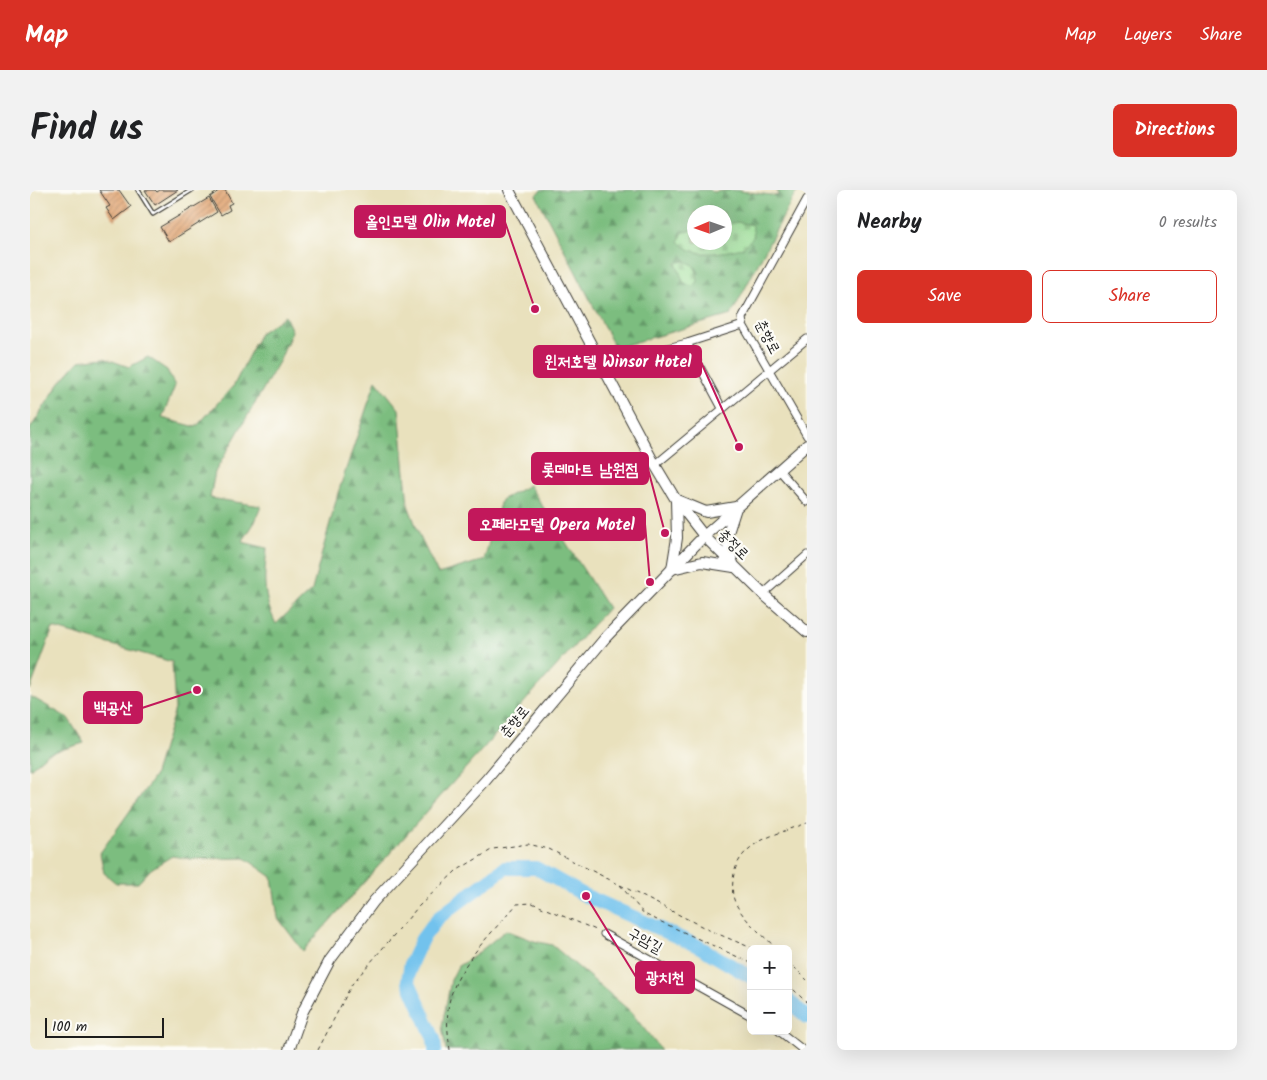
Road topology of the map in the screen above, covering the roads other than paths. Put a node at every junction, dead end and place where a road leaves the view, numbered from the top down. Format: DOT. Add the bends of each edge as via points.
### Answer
graph roads {
  1 [pos="138,190"];
  2 [pos="192,190"];
  3 [pos="509,190"];
  4 [pos="807,199"];
  5 [pos="743,325"];
  6 [pos="807,338"];
  7 [pos="686,343"];
  8 [pos="601,365"];
  9 [pos="768,371"];
  10 [pos="722,408"];
  11 [pos="807,436"];
  12 [pos="807,445"];
  13 [pos="655,465"];
  14 [pos="780,471"];
  15 [pos="676,500"];
  16 [pos="807,502"];
  17 [pos="736,508"];
  18 [pos="704,536"];
  19 [pos="806,557"];
  20 [pos="734,567"];
  21 [pos="672,569"];
  22 [pos="763,594"];
  23 [pos="807,632"];
  24 [pos="604,934"];
  25 [pos="747,1014"];
  26 [pos="784,1035"];
  27 [pos="289,1050"];
  28 [pos="803,1050"];
  1 -- 2 [label="lane" via="152,214"];
  3 -- 8 [label="street, 충정로"];
  4 -- 5 [label="street, 춘향로" via="742,318"];
  5 -- 7 [label="street"];
  5 -- 9 [label="street, 춘향로"];
  6 -- 9 [label="street"];
  7 -- 8 [label="street"];
  7 -- 10 [label="street"];
  8 -- 13 [label="street, 충정로"];
  9 -- 10 [label="street"];
  9 -- 11 [label="street, 춘향로"];
  10 -- 13 [label="street"];
  12 -- 14 [label="street, 춘향로"];
  13 -- 15 [label="street, 충정로"];
  14 -- 16 [label="street"];
  14 -- 17 [label="street, 춘향로"];
  15 -- 17 [label="street" via="706,512"];
  15 -- 18 [label="street, 충정로"];
  15 -- 21 [label="street" via="677,538"];
  17 -- 18 [label="street, 춘향로"];
  17 -- 20 [label="street" via="726,540"];
  18 -- 20 [label="street, 충정로"];
  18 -- 21 [label="street, 춘향로"];
  19 -- 22 [label="street"];
  20 -- 21 [label="street" via="702,562"];
  20 -- 22 [label="street, 충정로"];
  21 -- 27 [label="street, 춘향로" via="606,637 486,780 374,901 330,960 302,1014"];
  22 -- 23 [label="street, 충정로"];
  24 -- 25 [label="street, 구암길"];
  26 -- 28 [label="street"];
}
